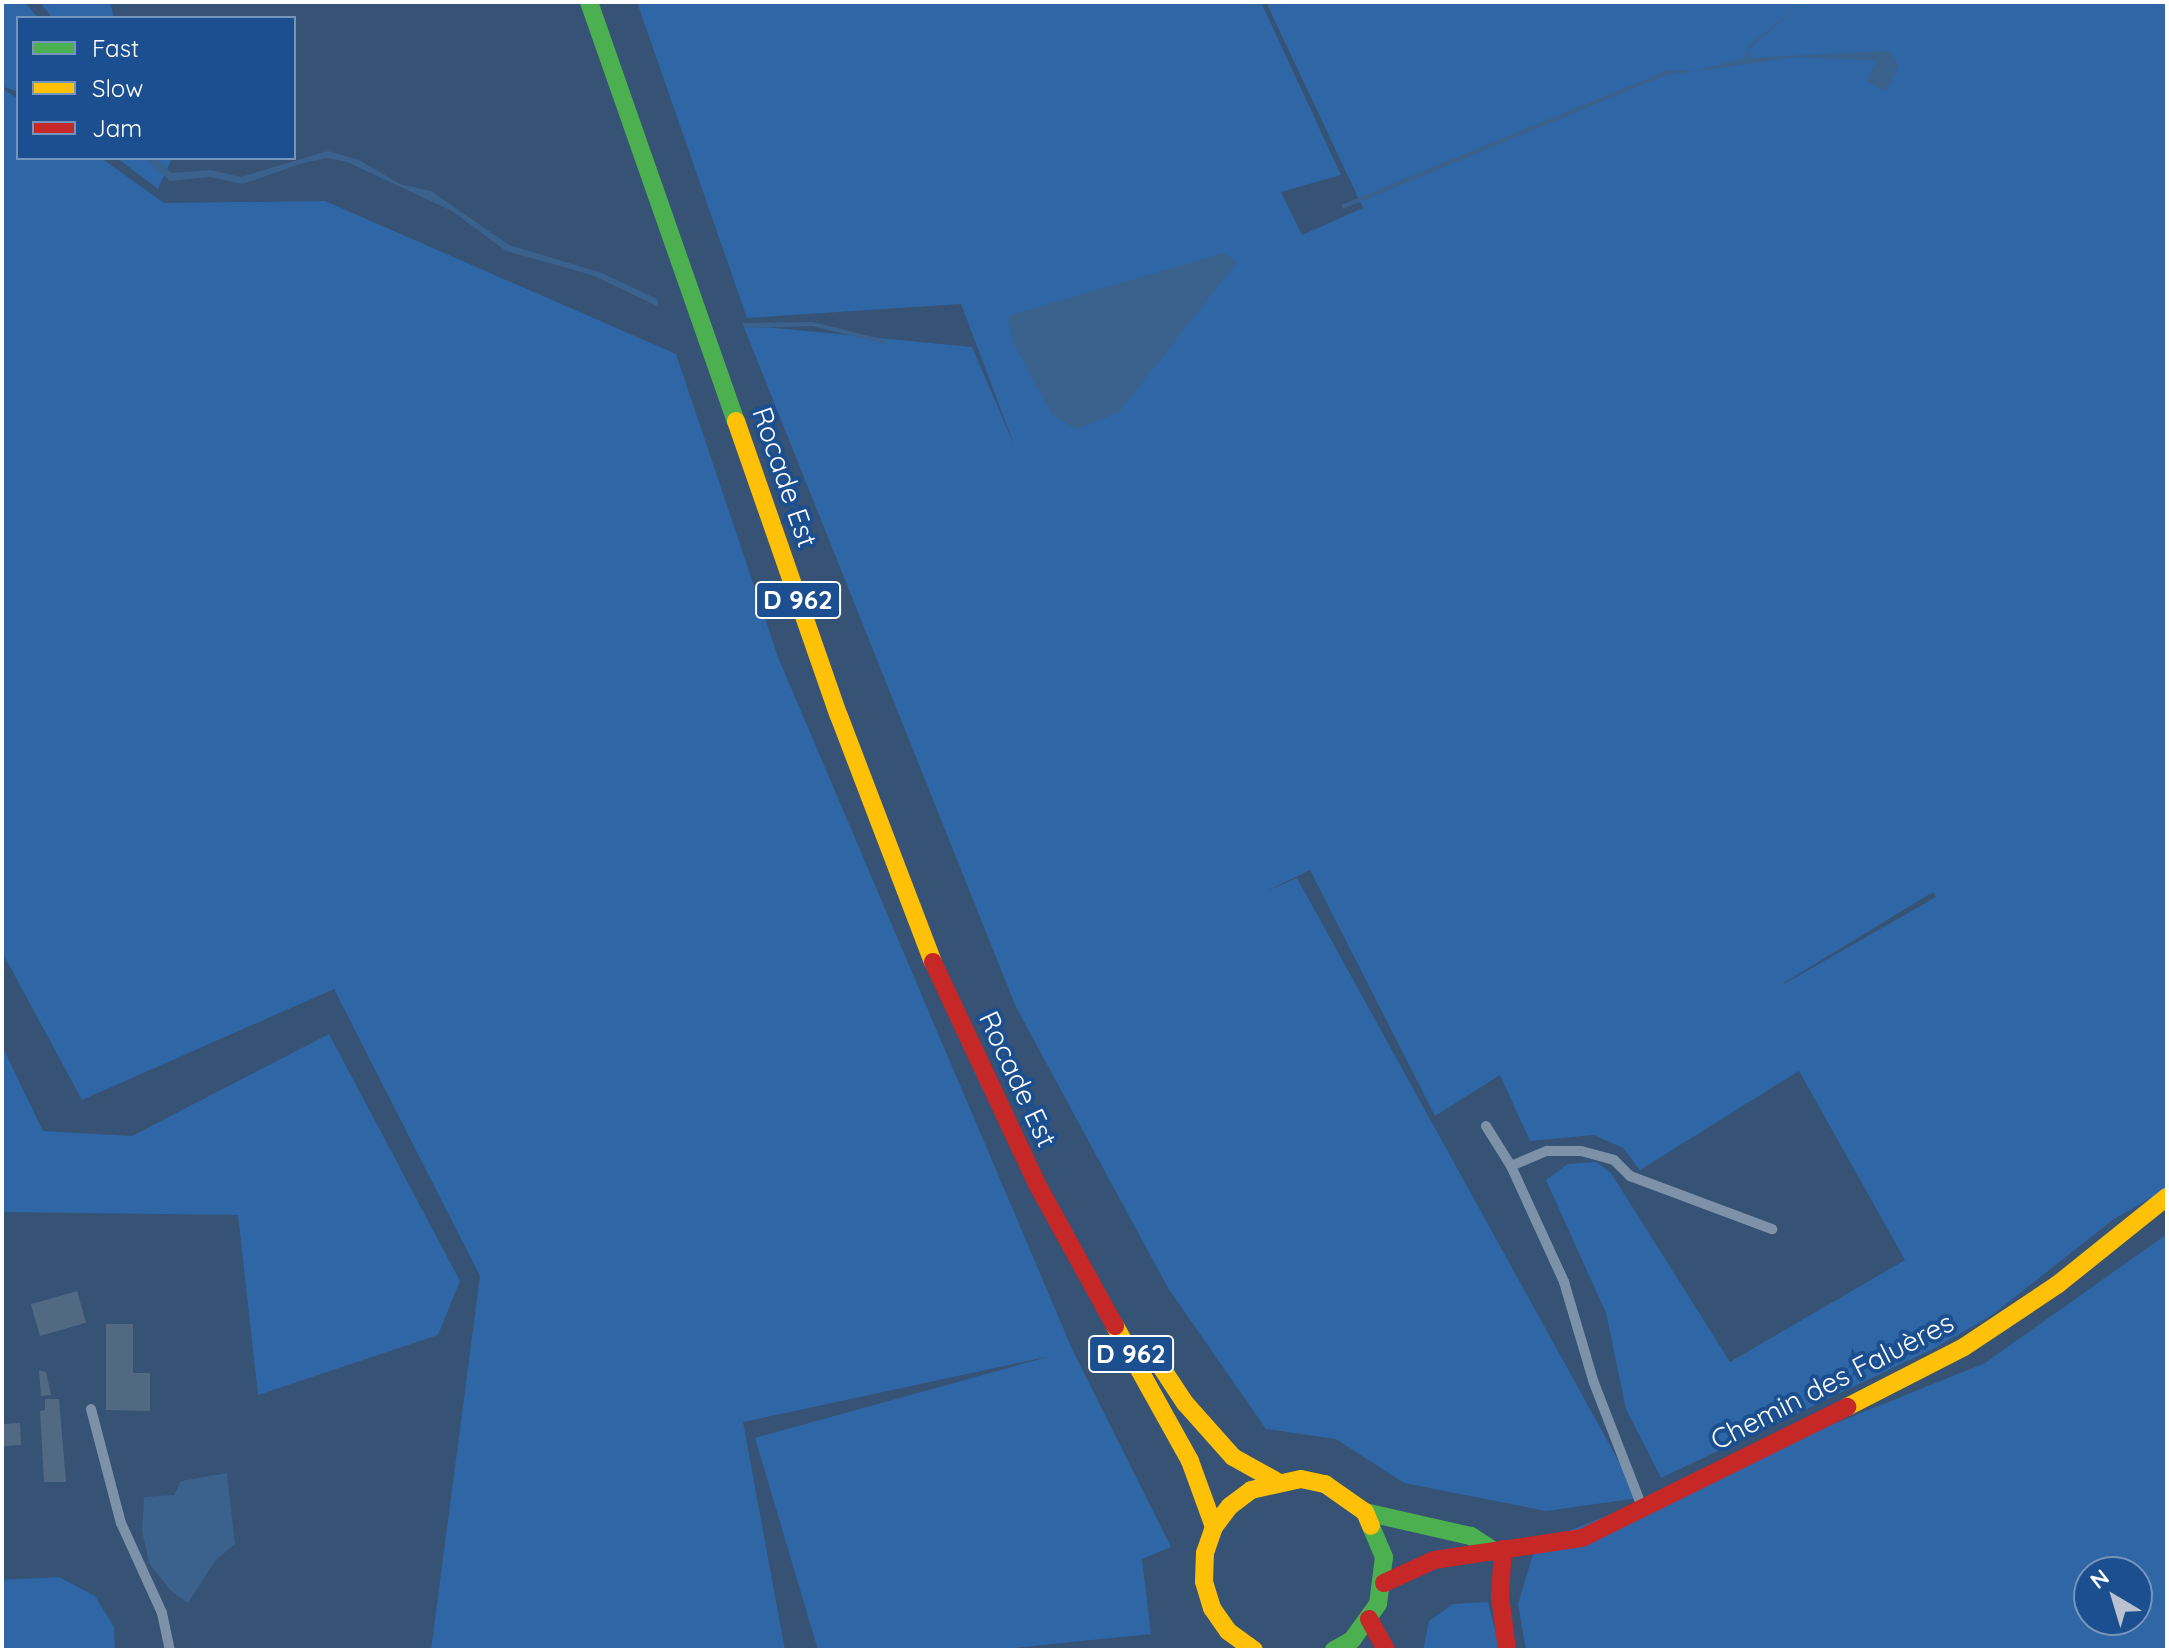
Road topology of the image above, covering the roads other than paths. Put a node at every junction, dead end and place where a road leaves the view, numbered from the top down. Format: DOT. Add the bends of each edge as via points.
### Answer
graph roads {
  1 [pos="589,2"];
  2 [pos="1486,1126"];
  3 [pos="1511,1166"];
  4 [pos="1038,1186"];
  5 [pos="2167,1197"];
  6 [pos="1772,1229"];
  7 [pos="91,1409"];
  8 [pos="1276,1481"];
  9 [pos="1642,1506"];
  10 [pos="1365,1512"];
  11 [pos="1214,1527"];
  12 [pos="1497,1549"];
  13 [pos="1384,1583"];
  14 [pos="1369,1619"];
  15 [pos="1228,1631"];
  16 [pos="170,1650"];
  17 [pos="1226,1650"];
  18 [pos="1254,1650"];
  19 [pos="1334,1650"];
  20 [pos="1386,1650"];
  21 [pos="1507,1650"];
  1 -- 4 [label="main road, Rocade Est / D 962" via="839,716 942,984"];
  2 -- 3 [label="lane"];
  3 -- 6 [label="lane" via="1547,1151 1581,1151 1614,1160 1630,1176"];
  3 -- 9 [label="lane" via="1564,1282 1594,1383"];
  4 -- 8 [label="main road, Rocade Est / D 962" via="1185,1403 1233,1457"];
  4 -- 11 [label="main road, Rocade Est / D 962" via="1190,1461"];
  5 -- 9 [label="main road, Chemin des Faluères" via="2057,1285 1964,1347"];
  7 -- 16 [label="lane" via="121,1523 162,1613"];
  8 -- 10 [label="main road" via="1325,1484"];
  8 -- 11 [label="main road" via="1251,1490"];
  9 -- 12 [label="main road, Chemin des Faluères" via="1582,1538"];
  10 -- 12 [label="main road" via="1471,1536"];
  10 -- 13 [label="main road" via="1384,1557"];
  11 -- 15 [label="main road" via="1205,1553 1204,1581 1212,1608"];
  12 -- 13 [label="main road, Chemin des Faluères" via="1434,1560"];
  12 -- 21 [label="main road"];
  13 -- 14 [label="main road"];
  14 -- 19 [label="main road"];
  14 -- 20 [label="main road"];
  15 -- 17 [label="main road"];
  15 -- 18 [label="main road"];
}
